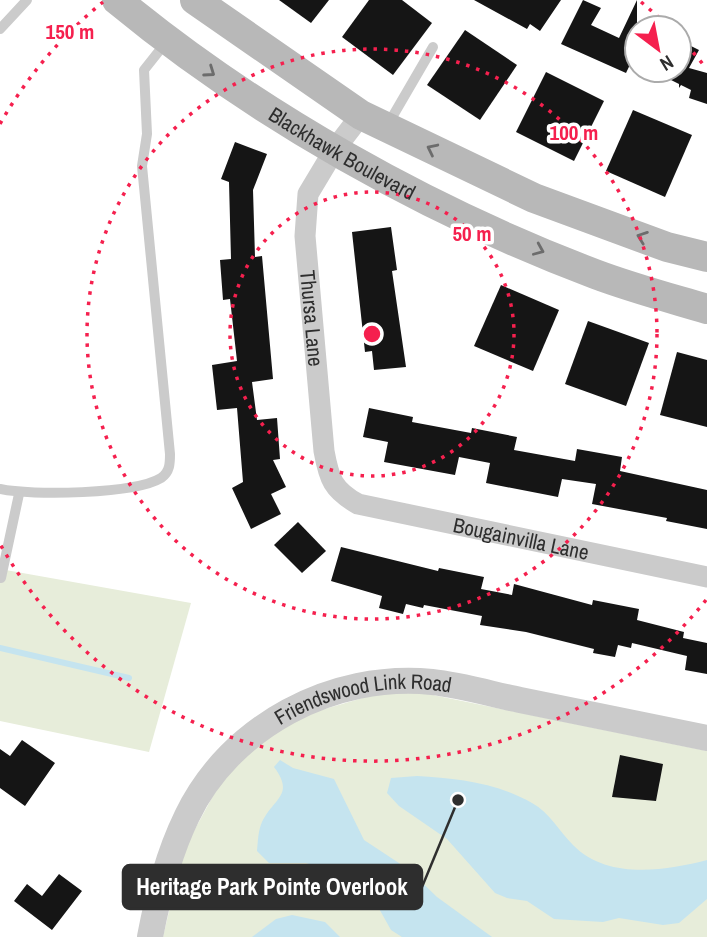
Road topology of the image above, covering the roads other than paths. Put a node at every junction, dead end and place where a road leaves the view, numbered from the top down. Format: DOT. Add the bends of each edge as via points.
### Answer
graph roads {
  1 [pos="27,0"];
  2 [pos="117,0"];
  3 [pos="195,0"];
  4 [pos="0,29"];
  5 [pos="167,41"];
  6 [pos="433,47"];
  7 [pos="374,121"];
  8 [pos="335,149"];
  9 [pos="707,257"];
  10 [pos="707,309"];
  11 [pos="0,489"];
  12 [pos="339,493"];
  13 [pos="19,494"];
  14 [pos="707,577"];
  15 [pos="1,579"];
  16 [pos="707,738"];
  17 [pos="150,937"];
  1 -- 4 [label="lane"];
  2 -- 5 [label="main road, Blackhawk Boulevard"];
  3 -- 7 [label="main road, Blackhawk Boulevard"];
  5 -- 8 [label="main road, Blackhawk Boulevard, one-way" via="255,103"];
  5 -- 13 [label="lane" via="144,70 142,166 169,470 141,485"];
  6 -- 7 [label="lane"];
  7 -- 8 [label="street, Thursa Lane"];
  9 -- 7 [label="main road, Blackhawk Boulevard, one-way" via="534,198"];
  8 -- 10 [label="main road, Blackhawk Boulevard, one-way" via="460,215 583,269"];
  8 -- 12 [label="street, Thursa Lane" via="309,194 305,236 324,451"];
  11 -- 13 [label="lane"];
  12 -- 14 [label="street, Bougainvilla Lane" via="358,504"];
  13 -- 15 [label="lane"];
  16 -- 17 [label="street, Friendswood Link Road" via="430,682 340,690 294,707 253,731 221,764 188,813 173,849"];
}
